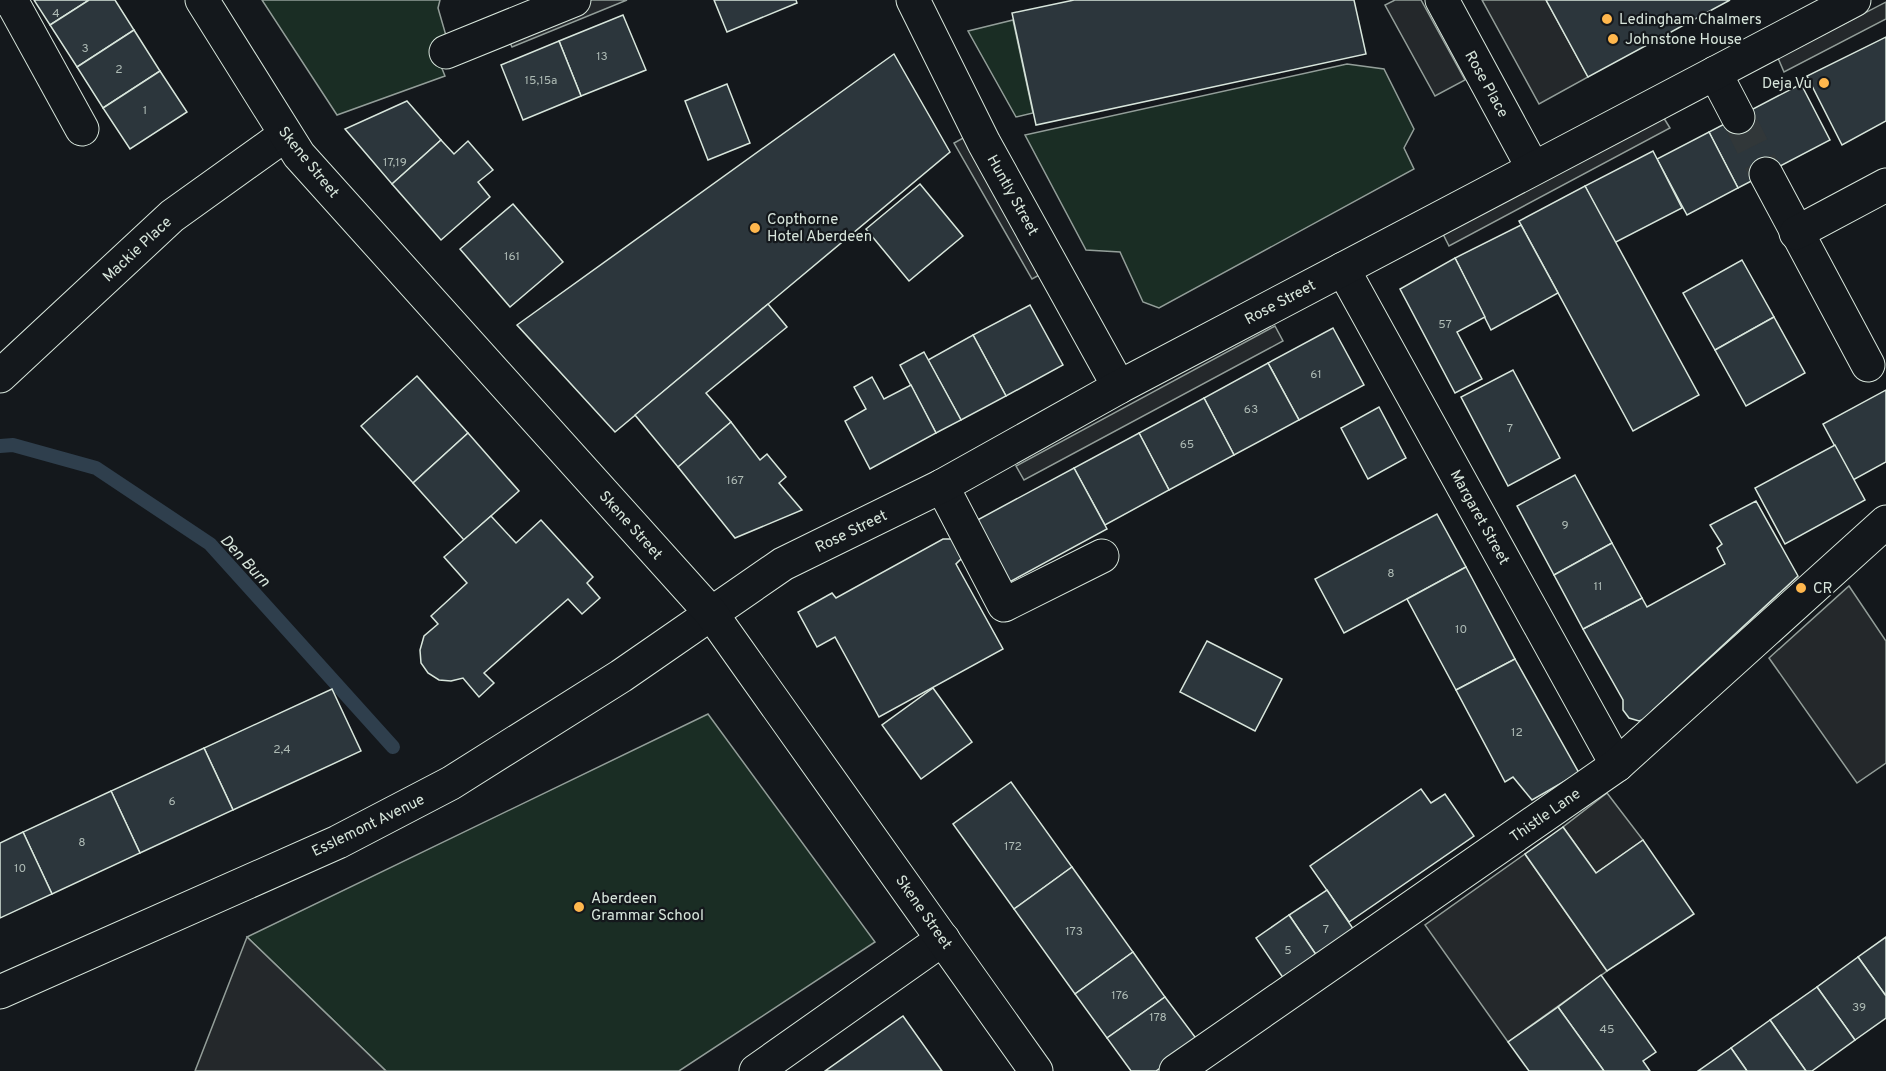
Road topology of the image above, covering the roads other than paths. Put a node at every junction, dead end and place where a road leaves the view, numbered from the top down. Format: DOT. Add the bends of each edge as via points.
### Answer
graph roads {
  1 [pos="10,0"];
  2 [pos="202,0"];
  3 [pos="574,0"];
  4 [pos="913,0"];
  5 [pos="1442,0"];
  6 [pos="1854,0"];
  7 [pos="446,52"];
  8 [pos="1715,74"];
  9 [pos="1738,117"];
  10 [pos="82,129"];
  11 [pos="285,135"];
  12 [pos="1533,168"];
  13 [pos="1766,174"];
  14 [pos="1886,185"];
  15 [pos="1796,233"];
  16 [pos="1343,269"];
  17 [pos="1868,364"];
  18 [pos="0,376"];
  19 [pos="1119,387"];
  20 [pos="942,486"];
  21 [pos="1886,522"];
  22 [pos="1102,556"];
  23 [pos="711,613"];
  24 [pos="1617,765"];
  25 [pos="943,939"];
  26 [pos="0,992"];
  27 [pos="756,1071"];
  28 [pos="1036,1071"];
  29 [pos="1176,1071"];
  1 -- 10 [label="street"];
  2 -- 11 [label="street, Skene Street"];
  3 -- 7 [label="street"];
  4 -- 19 [label="street, Huntly Street" via="984,143"];
  5 -- 12 [label="street, Rose Place"];
  6 -- 8 [label="street, Rose Street"];
  8 -- 9 [label="street"];
  8 -- 12 [label="street, Rose Street"];
  11 -- 18 [label="street, Mackie Place" via="172,216"];
  11 -- 23 [label="street, Skene Street" via="395,263"];
  12 -- 16 [label="street, Rose Street"];
  13 -- 15 [label="street"];
  14 -- 15 [label="street"];
  15 -- 17 [label="street"];
  16 -- 19 [label="street, Rose Street"];
  16 -- 24 [label="street, Margaret Street"];
  19 -- 20 [label="street, Rose Street"];
  20 -- 22 [label="street" via="1004,605"];
  20 -- 23 [label="street, Rose Street" via="783,564"];
  21 -- 24 [label="street, Thistle Lane"];
  23 -- 25 [label="street, Skene Street"];
  23 -- 26 [label="street, Esslemont Avenue" via="621,676 451,783 338,842"];
  24 -- 29 [label="street, Thistle Lane"];
  25 -- 27 [label="street"];
  25 -- 28 [label="street, Skene Street"];
}
